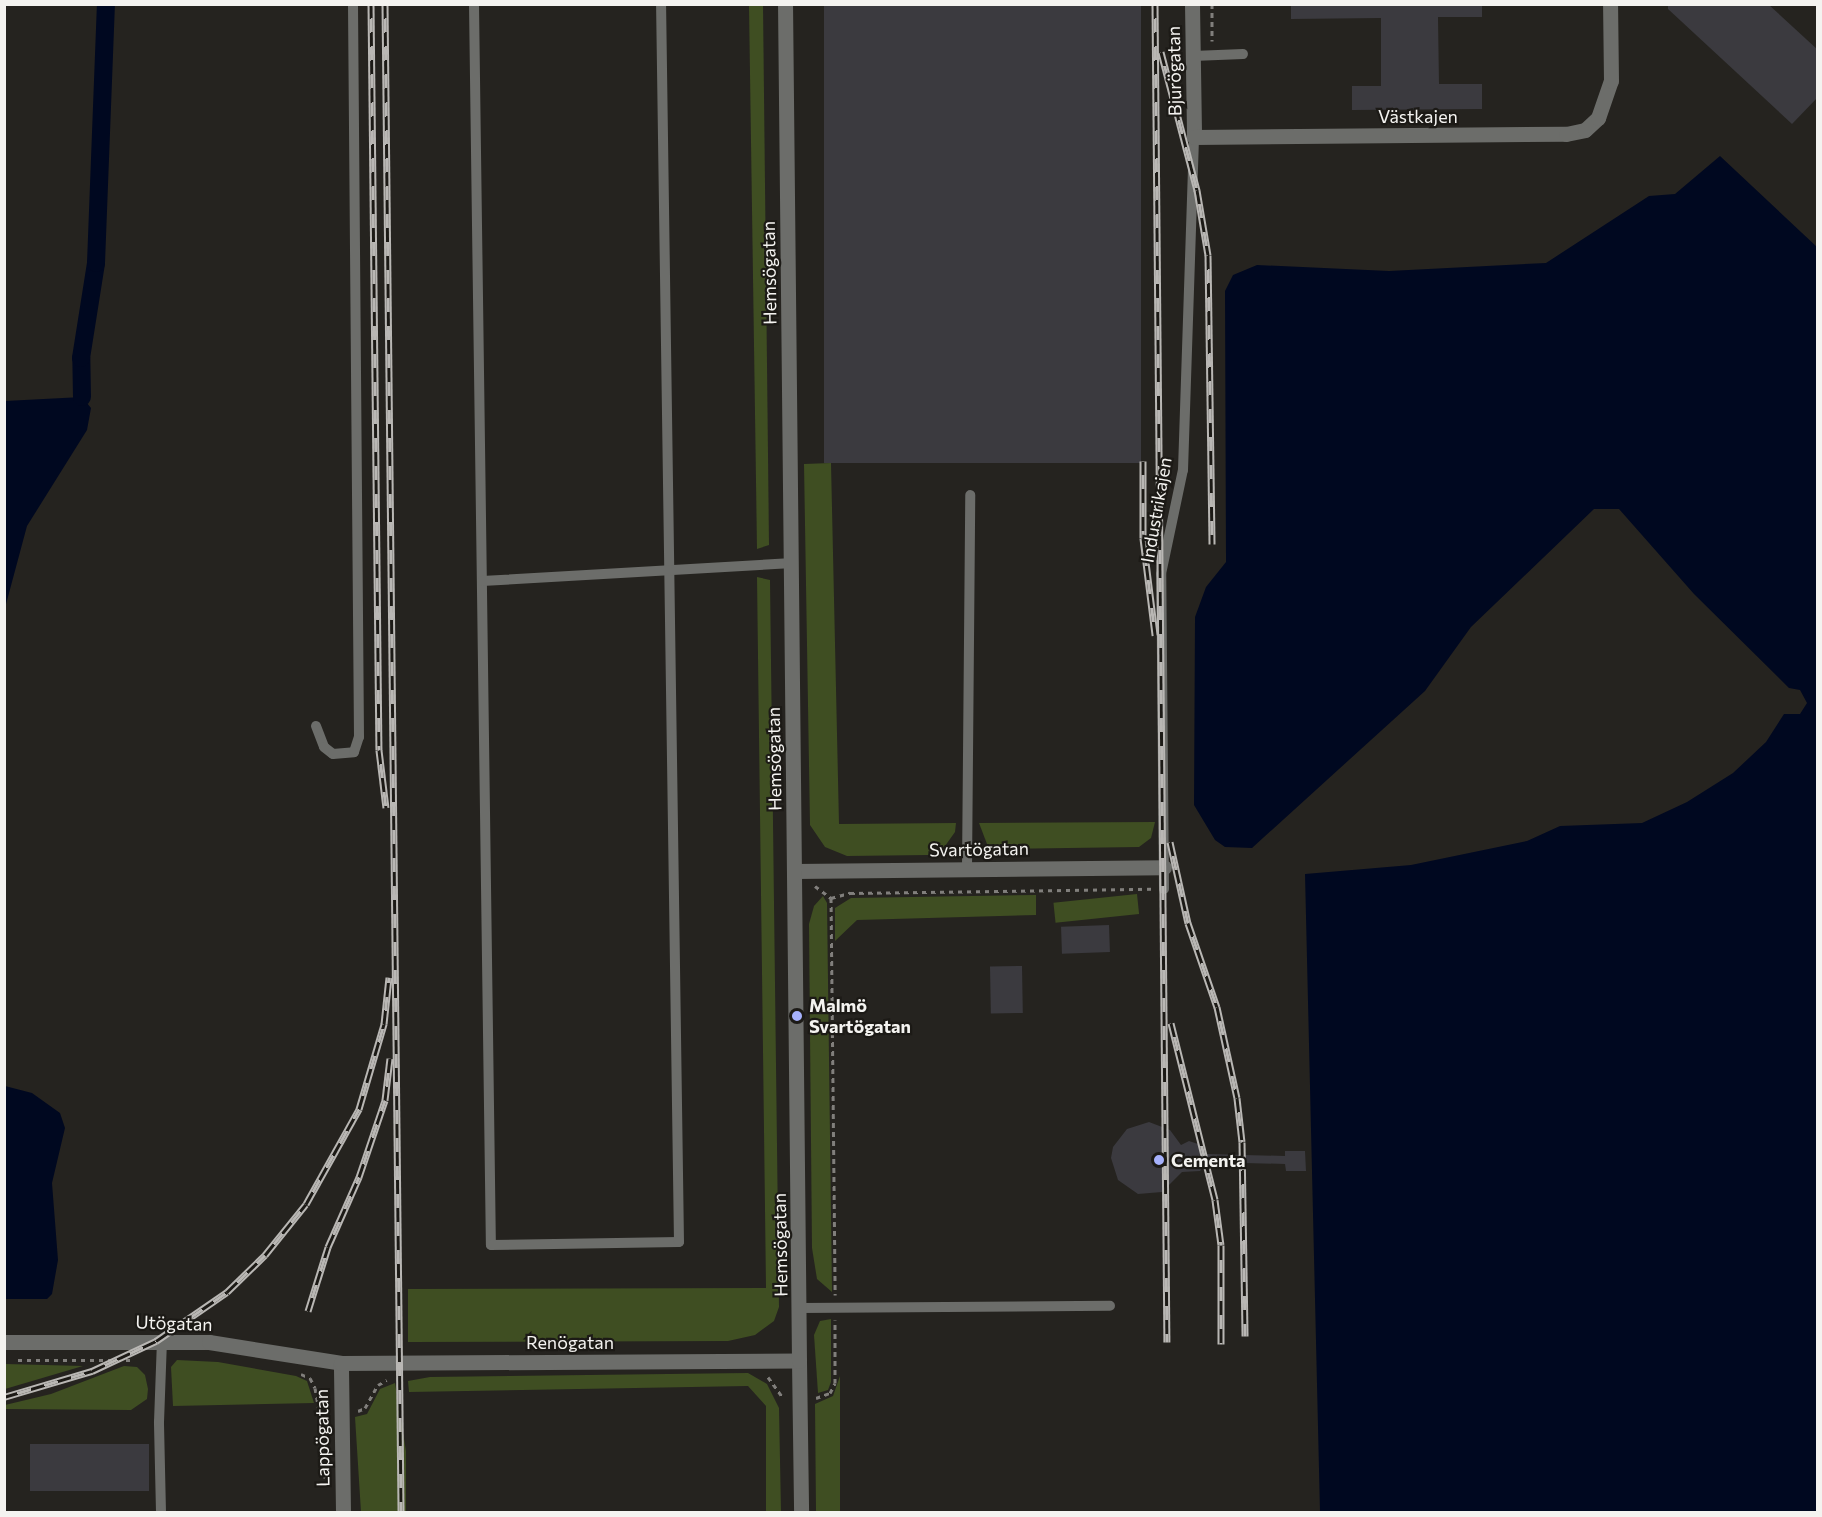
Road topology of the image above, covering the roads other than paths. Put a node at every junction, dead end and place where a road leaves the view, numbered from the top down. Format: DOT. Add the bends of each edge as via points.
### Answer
graph roads {
  1 [pos="352,4"];
  2 [pos="474,4"];
  3 [pos="661,4"];
  4 [pos="785,4"];
  5 [pos="1192,4"];
  6 [pos="1610,4"];
  7 [pos="1243,54"];
  8 [pos="1193,56"];
  9 [pos="1194,137"];
  10 [pos="970,495"];
  11 [pos="792,563"];
  12 [pos="671,567"];
  13 [pos="482,581"];
  14 [pos="316,726"];
  15 [pos="1164,867"];
  16 [pos="967,869"];
  17 [pos="795,871"];
  18 [pos="1164,889"];
  19 [pos="1110,1306"];
  20 [pos="800,1308"];
  21 [pos="4,1341"];
  22 [pos="162,1341"];
  23 [pos="799,1361"];
  24 [pos="341,1363"];
  25 [pos="161,1512"];
  26 [pos="343,1512"];
  27 [pos="801,1512"];
  1 -- 14 [label="lane" via="359,737 354,752 333,754 324,747"];
  2 -- 13 [label="lane"];
  3 -- 12 [label="lane"];
  4 -- 11 [label="street, Hemsögatan"];
  5 -- 8 [label="street, Bjurögatan"];
  6 -- 9 [label="street, Västkajen" via="1611,81 1598,118 1585,130 1566,134"];
  7 -- 8 [label="lane"];
  8 -- 9 [label="street, Bjurögatan"];
  9 -- 15 [label="lane, Industrikajen" via="1183,470 1161,573"];
  10 -- 16 [label="lane"];
  11 -- 12 [label="lane"];
  11 -- 17 [label="street, Hemsögatan"];
  12 -- 13 [label="lane"];
  12 -- 13 [label="lane" via="679,1242 491,1245"];
  15 -- 16 [label="street, Svartögatan"];
  15 -- 18 [label="lane, Industrikajen"];
  16 -- 17 [label="street, Svartögatan"];
  17 -- 20 [label="street, Hemsögatan"];
  19 -- 20 [label="lane"];
  20 -- 23 [label="street, Hemsögatan"];
  21 -- 22 [label="street, Utögatan"];
  22 -- 24 [label="street, Utögatan" via="209,1342"];
  22 -- 25 [label="lane"];
  23 -- 24 [label="street, Renögatan"];
  23 -- 27 [label="street, Hemsögatan"];
  24 -- 26 [label="street, Lappögatan"];
}
